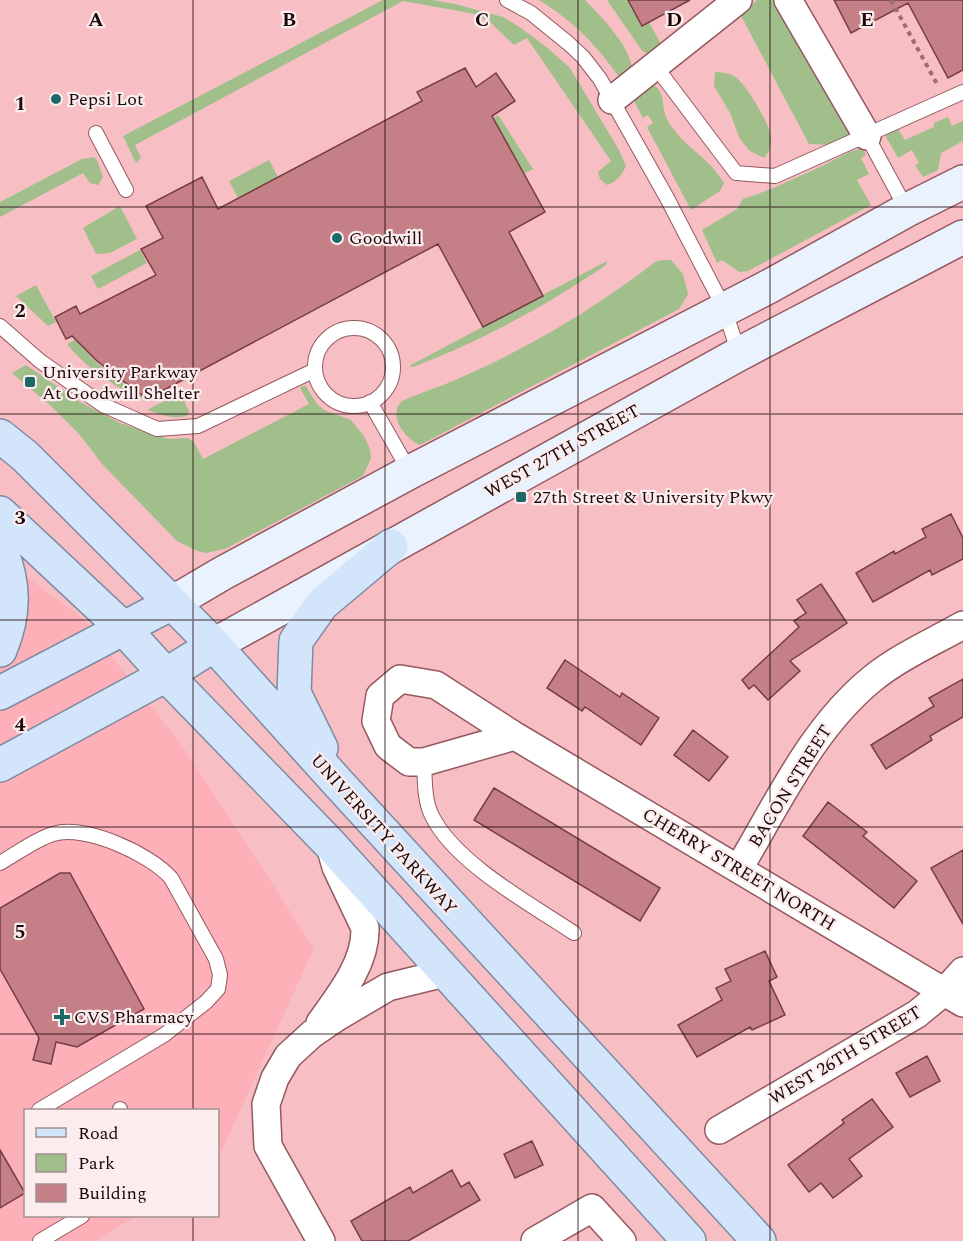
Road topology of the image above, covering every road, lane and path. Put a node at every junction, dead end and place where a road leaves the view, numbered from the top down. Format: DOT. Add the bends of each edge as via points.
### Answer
graph roads {
  1 [pos="507,0"];
  2 [pos="738,0"];
  3 [pos="788,0"];
  4 [pos="891,0"];
  5 [pos="656,67"];
  6 [pos="963,92"];
  7 [pos="612,100"];
  8 [pos="946,100"];
  9 [pos="96,133"];
  10 [pos="867,136"];
  11 [pos="963,183"];
  12 [pos="126,190"];
  13 [pos="907,210"];
  14 [pos="963,237"];
  15 [pos="723,308"];
  16 [pos="0,326"];
  17 [pos="738,354"];
  18 [pos="315,370"];
  19 [pos="370,402"];
  20 [pos="0,436"];
  21 [pos="410,472"];
  22 [pos="0,513"];
  23 [pos="391,546"];
  24 [pos="0,548"];
  25 [pos="172,603"];
  26 [pos="963,625"];
  27 [pos="124,630"];
  28 [pos="214,645"];
  29 [pos="0,650"];
  30 [pos="166,675"];
  31 [pos="0,693"];
  32 [pos="515,736"];
  33 [pos="424,762"];
  34 [pos="0,765"];
  35 [pos="339,784"];
  36 [pos="329,843"];
  37 [pos="0,863"];
  38 [pos="739,868"];
  39 [pos="574,933"];
  40 [pos="963,971"];
  41 [pos="445,973"];
  42 [pos="954,997"];
  43 [pos="312,1034"];
  44 [pos="41,1109"];
  45 [pos="719,1130"];
  46 [pos="79,1217"];
  47 [pos="40,1241"];
  48 [pos="321,1241"];
  49 [pos="535,1241"];
  50 [pos="622,1241"];
  51 [pos="689,1241"];
  52 [pos="759,1241"];
  1 -- 7 [label="lane" via="531,13 576,50"];
  2 -- 5 [label="street"];
  3 -- 10 [label="street"];
  4 -- 8 [label="path"];
  5 -- 7 [label="street"];
  5 -- 10 [label="lane" via="736,173 775,177"];
  6 -- 8 [label="lane"];
  7 -- 15 [label="lane"];
  8 -- 10 [label="lane"];
  9 -- 12 [label="lane"];
  10 -- 13 [label="lane"];
  11 -- 13 [label="street"];
  13 -- 15 [label="street"];
  14 -- 17 [label="street, WEST 27TH STREET"];
  15 -- 17 [label="lane"];
  15 -- 21 [label="street"];
  16 -- 18 [label="lane" via="40,361 103,405 157,429 198,426"];
  17 -- 23 [label="street, WEST 27TH STREET"];
  18 -- 19 [label="lane" via="324,393 334,400 346,405"];
  18 -- 19 [label="lane" via="321,346 329,337 352,328 376,335 386,345 392,370 389,383"];
  19 -- 21 [label="lane"];
  20 -- 25 [label="main road, UNIVERSITY PARKWAY" via="25,456"];
  21 -- 25 [label="street"];
  22 -- 27 [label="main road"];
  23 -- 28 [label="street, WEST 27TH STREET"];
  23 -- 35 [label="main road" via="322,604 296,641 294,693"];
  24 -- 29 [label="main road" via="9,569 12,591"];
  25 -- 27 [label="main road"];
  25 -- 28 [label="main road, UNIVERSITY PARKWAY"];
  26 -- 38 [label="street, BACON STREET" via="901,659 849,700 803,761"];
  27 -- 30 [label="main road"];
  27 -- 31 [label="main road"];
  28 -- 30 [label="main road, WEST 27TH STREET"];
  28 -- 35 [label="main road, UNIVERSITY PARKWAY"];
  30 -- 34 [label="main road, WEST 27TH STREET"];
  30 -- 36 [label="main road"];
  32 -- 33 [label="street"];
  32 -- 33 [label="street, CHERRY STREET NORTH" via="436,685 400,679 380,696 376,721 388,746 409,762"];
  32 -- 38 [label="street, CHERRY STREET NORTH"];
  33 -- 39 [label="lane" via="427,802 443,832 481,871"];
  35 -- 52 [label="main road, UNIVERSITY PARKWAY"];
  36 -- 41 [label="main road"];
  36 -- 43 [label="street" via="365,928 366,939 350,978"];
  37 -- 44 [label="lane" via="52,834 66,832 106,840 148,857 171,878 216,959 220,975 218,989 206,1002 164,1035"];
  38 -- 42 [label="street, CHERRY STREET NORTH"];
  40 -- 42 [label="street, WEST 26TH STREET"];
  41 -- 43 [label="street" via="388,987"];
  41 -- 51 [label="main road"];
  42 -- 45 [label="street, WEST 26TH STREET" via="917,1014"];
  43 -- 48 [label="street" via="288,1056 275,1078 266,1104 266,1124 268,1146"];
  46 -- 47 [label="lane"];
  49 -- 50 [label="street" via="592,1208"];
}
